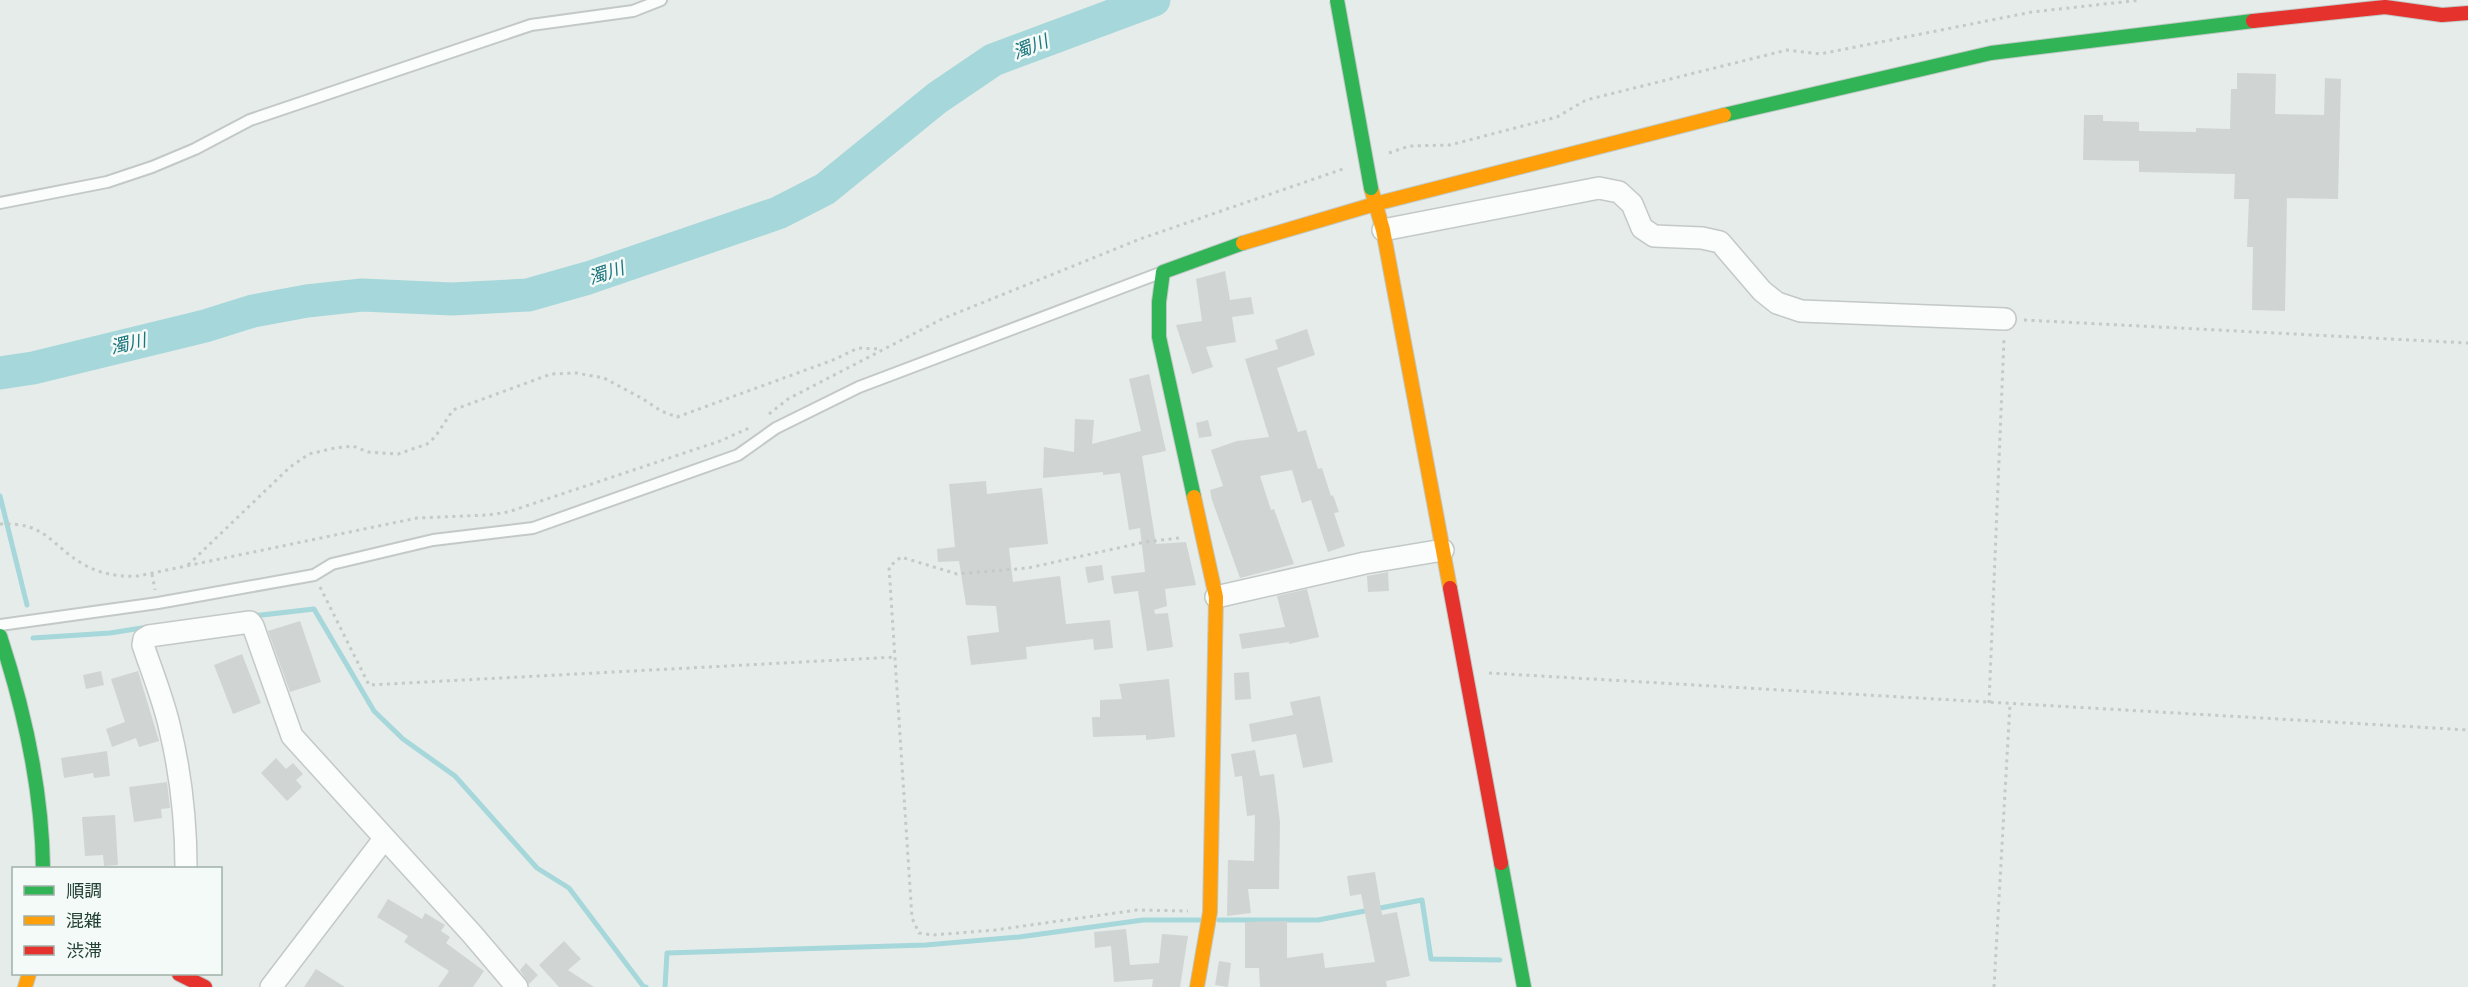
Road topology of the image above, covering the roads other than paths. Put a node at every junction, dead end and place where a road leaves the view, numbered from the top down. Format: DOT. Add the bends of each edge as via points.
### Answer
graph roads {
  1 [pos="661,0"];
  2 [pos="1337,0"];
  3 [pos="2468,14"];
  4 [pos="0,203"];
  5 [pos="1375,204"];
  6 [pos="1383,230"];
  7 [pos="1163,272"];
  8 [pos="2005,319"];
  9 [pos="1443,550"];
  10 [pos="1216,597"];
  11 [pos="0,625"];
  12 [pos="0,636"];
  13 [pos="7,677"];
  14 [pos="384,839"];
  15 [pos="44,867"];
  16 [pos="186,867"];
  17 [pos="180,979"];
  18 [pos="205,987"];
  19 [pos="271,987"];
  20 [pos="518,987"];
  21 [pos="1197,987"];
  22 [pos="1524,987"];
  1 -- 4 [label="lane" via="633,11 531,25 250,120 195,149 118,178"];
  2 -- 5 [label="street, bridge"];
  3 -- 5 [label="street" via="2442,15 2385,7 1991,53 1795,97"];
  5 -- 6 [label="street"];
  5 -- 7 [label="street" via="1272,233"];
  6 -- 8 [label="street" via="1599,188 1619,192 1632,204 1642,228 1654,236 1720,242 1777,303 1802,311"];
  6 -- 9 [label="street"];
  7 -- 10 [label="street" via="1158,337"];
  7 -- 11 [label="lane" via="859,387 776,428 738,455 533,528 433,540 332,564 314,575 158,603"];
  9 -- 10 [label="street" via="1365,563"];
  9 -- 22 [label="street"];
  10 -- 21 [label="street" via="1210,912"];
  12 -- 13 [label="street"];
  13 -- 15 [label="street" via="36,768"];
  14 -- 16 [label="street" via="291,736 250,622 149,636 143,645 170,728 179,776"];
  14 -- 19 [label="street"];
  14 -- 20 [label="street"];
  17 -- 18 [label="street"];
}
